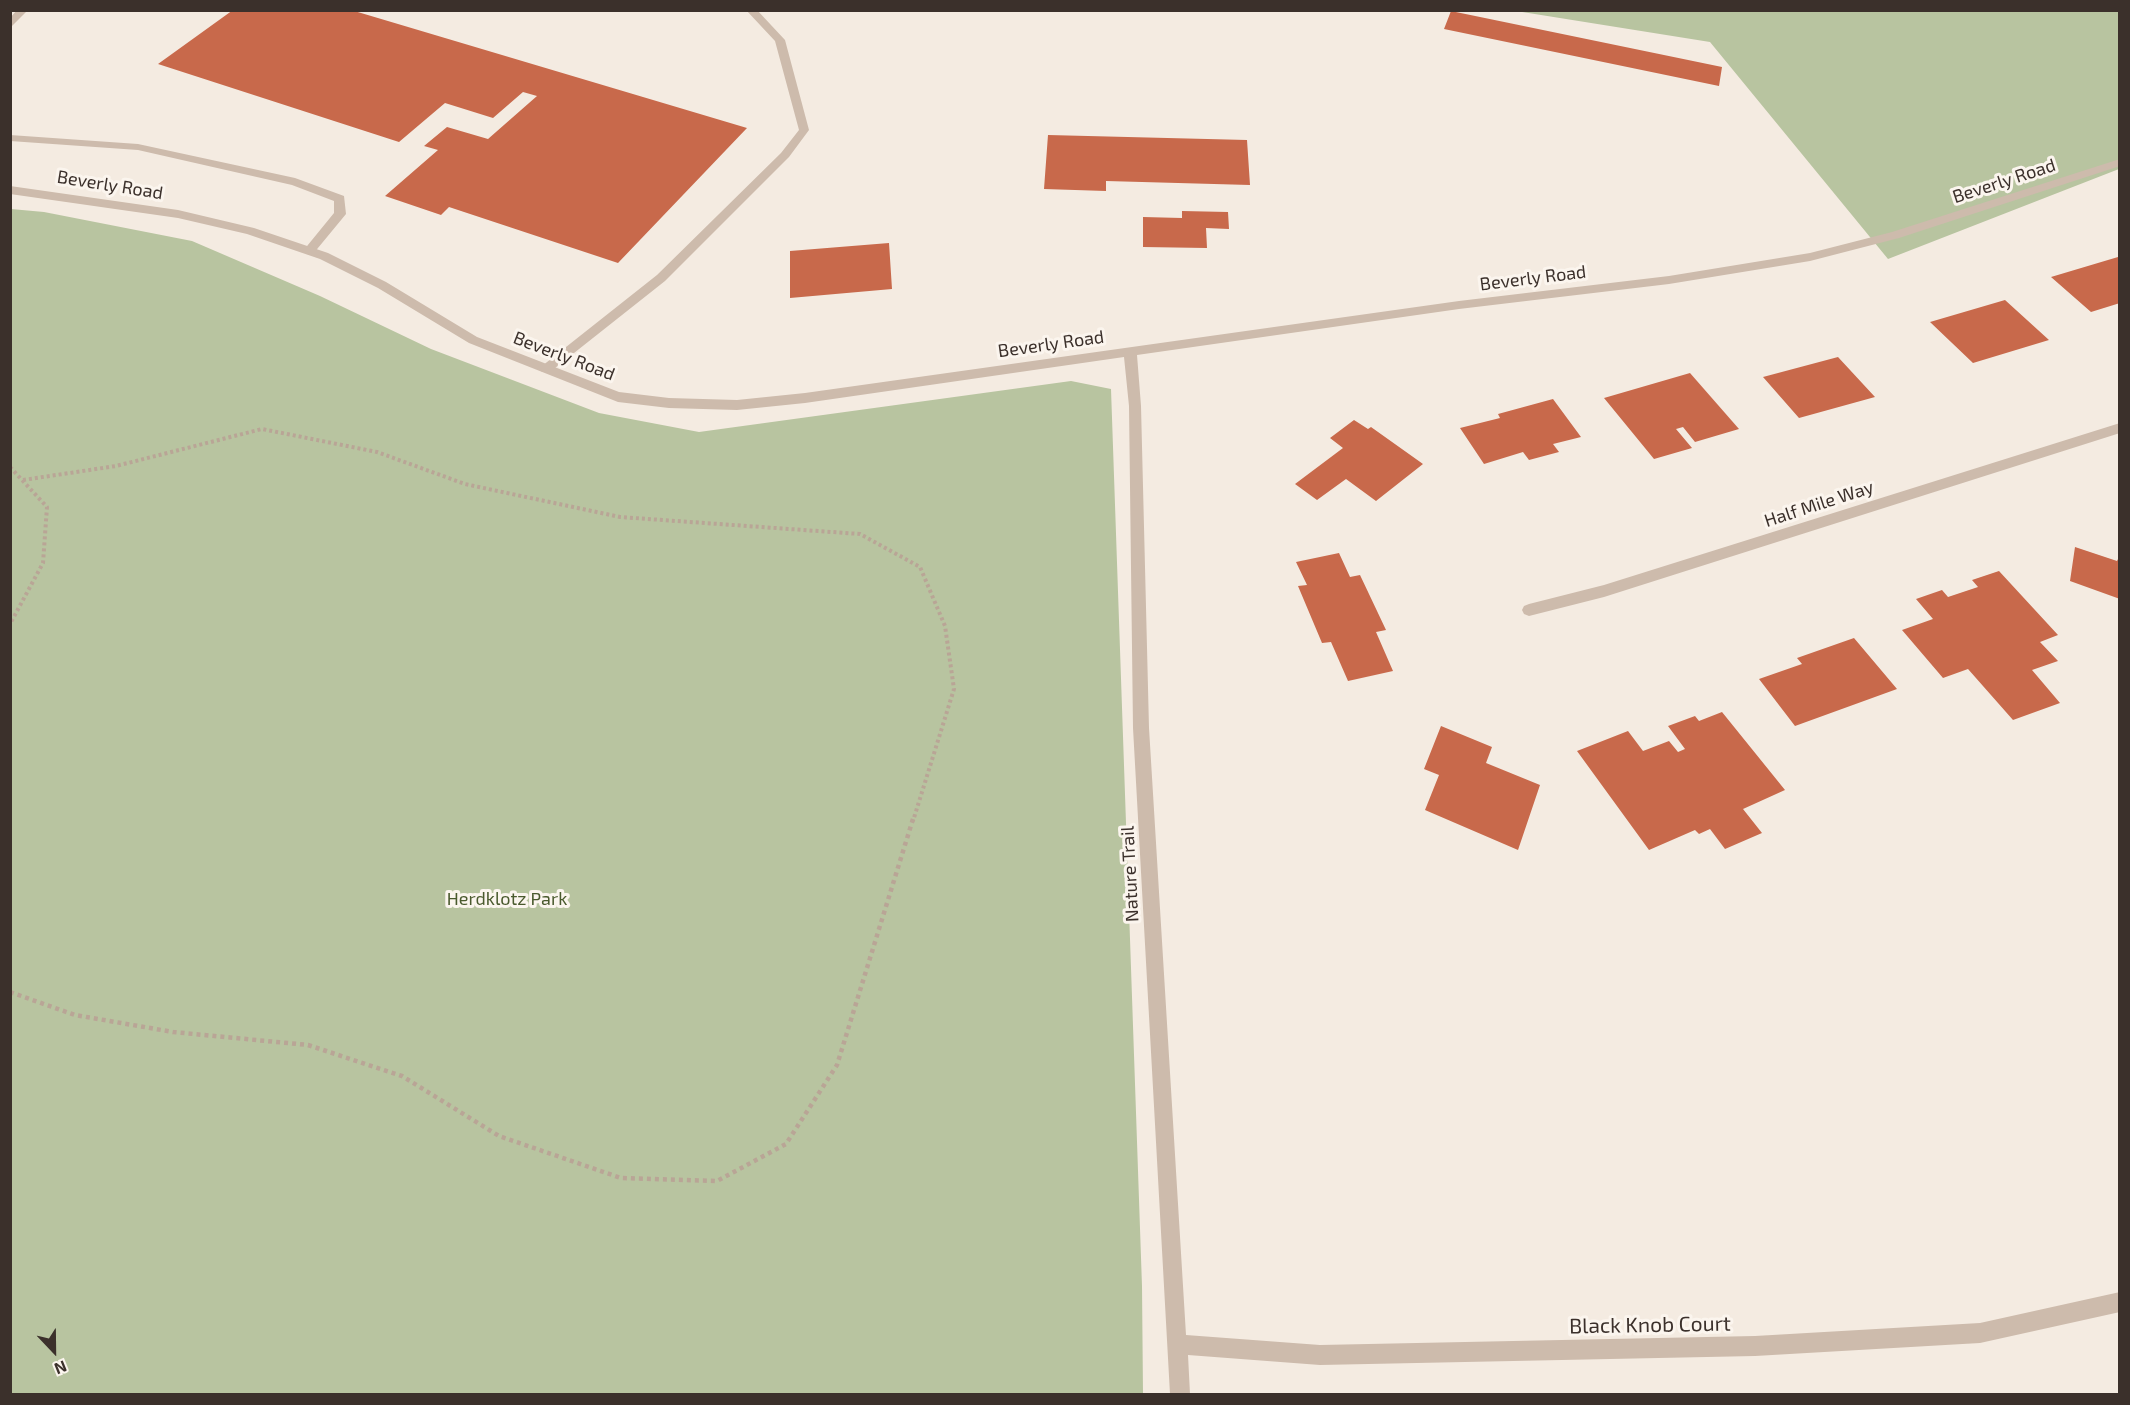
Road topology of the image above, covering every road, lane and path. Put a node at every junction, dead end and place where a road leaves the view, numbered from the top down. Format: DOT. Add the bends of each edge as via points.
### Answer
graph roads {
  1 [pos="23,10"];
  2 [pos="751,10"];
  3 [pos="10,25"];
  4 [pos="10,138"];
  5 [pos="2120,162"];
  6 [pos="10,190"];
  7 [pos="309,251"];
  8 [pos="1130,351"];
  9 [pos="546,369"];
  10 [pos="2120,428"];
  11 [pos="10,467"];
  12 [pos="23,480"];
  13 [pos="1529,610"];
  14 [pos="10,624"];
  15 [pos="10,992"];
  16 [pos="2120,1302"];
  17 [pos="1178,1344"];
  18 [pos="1180,1395"];
  1 -- 3 [label="street"];
  2 -- 9 [label="street" via="780,40 804,130 785,155 661,278"];
  4 -- 7 [label="street" via="138,147 295,182 340,199 340,214"];
  5 -- 8 [label="street, Beverly Road" via="1895,235 1810,257 1669,280"];
  6 -- 7 [label="street, Beverly Road" via="178,214 250,231"];
  7 -- 9 [label="street, Beverly Road" via="382,285 473,340"];
  8 -- 9 [label="street, Beverly Road" via="737,405 618,397"];
  8 -- 17 [label="street, Nature Trail" via="1135,406 1141,728"];
  10 -- 13 [label="street, Half Mile Way" via="1604,591"];
  11 -- 12 [label="path"];
  12 -- 14 [label="path" via="47,507 43,563"];
  12 -- 15 [label="path" via="116,466 262,429 377,452 465,484 620,517 860,534 920,567 945,626 954,689 837,1065 786,1144 717,1181 621,1178 499,1136 402,1076 308,1046 173,1032 75,1015"];
  16 -- 17 [label="street, Black Knob Court" via="1980,1333 1755,1346 1320,1355"];
  17 -- 18 [label="street, Nature Trail"];
}
